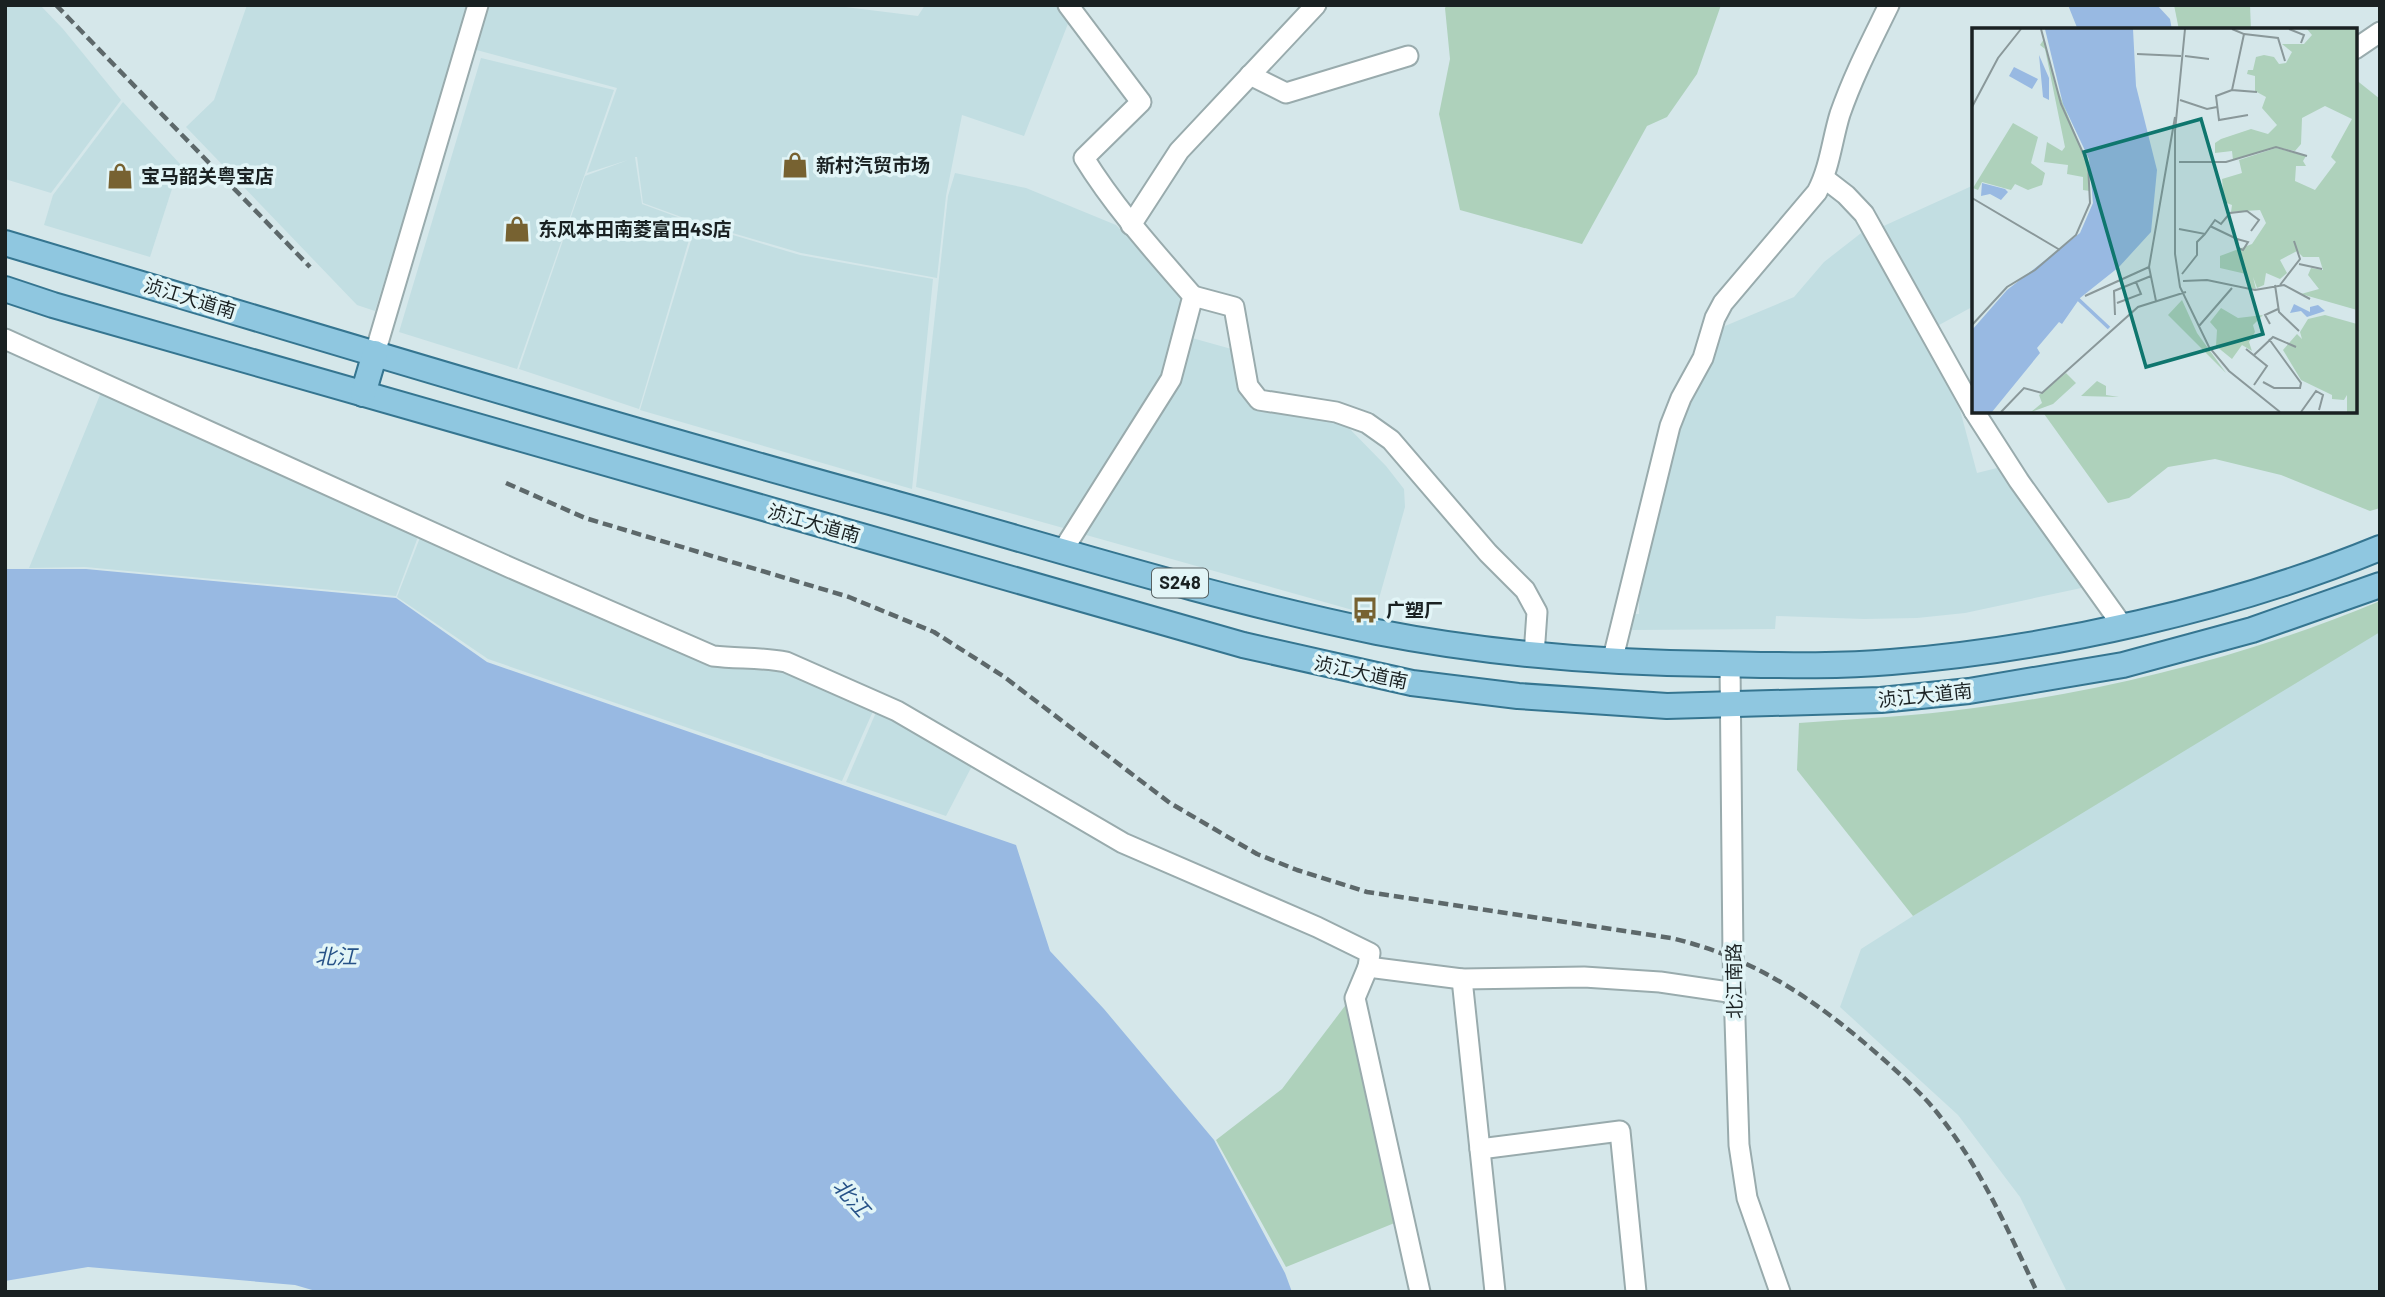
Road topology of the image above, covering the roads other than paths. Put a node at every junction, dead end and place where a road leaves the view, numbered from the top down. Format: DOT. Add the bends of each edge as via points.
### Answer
graph roads {
  1 [pos="478,5"];
  2 [pos="1068,5"];
  3 [pos="1315,5"];
  4 [pos="1889,5"];
  5 [pos="2380,32"];
  6 [pos="2357,49"];
  7 [pos="1408,56"];
  8 [pos="1250,75"];
  9 [pos="1824,178"];
  10 [pos="1131,225"];
  11 [pos="5,243"];
  12 [pos="5,289"];
  13 [pos="1193,296"];
  14 [pos="5,339"];
  15 [pos="375,353"];
  16 [pos="363,394"];
  17 [pos="1972,407"];
  18 [pos="1975,413"];
  19 [pos="2380,548"];
  20 [pos="1063,550"];
  21 [pos="2380,585"];
  22 [pos="2122,625"];
  23 [pos="1534,655"];
  24 [pos="1612,662"];
  25 [pos="1730,664"];
  26 [pos="1731,705"];
  27 [pos="1368,967"];
  28 [pos="1462,979"];
  29 [pos="1735,993"];
  30 [pos="1480,1149"];
  31 [pos="1420,1292"];
  32 [pos="1495,1292"];
  33 [pos="1636,1292"];
  34 [pos="1780,1292"];
  1 -- 15 [label="street"];
  2 -- 10 [label="street" via="1141,102 1083,158"];
  3 -- 8 [label="street"];
  4 -- 9 [label="street" via="1849,90"];
  5 -- 6 [label="street"];
  7 -- 8 [label="street" via="1286,93"];
  8 -- 10 [label="street" via="1179,151"];
  9 -- 17 [label="street" via="1864,214"];
  9 -- 24 [label="street" via="1715,318 1703,358 1670,426"];
  10 -- 13 [label="street"];
  11 -- 15 [label="main road, 浈江大道南 / S248"];
  12 -- 16 [label="main road, 浈江大道南 / S248"];
  13 -- 20 [label="street" via="1171,379"];
  13 -- 23 [label="street" via="1234,307 1248,386 1259,400 1336,412 1367,423 1391,440 1525,590 1537,612"];
  14 -- 27 [label="street" via="713,656 786,662 897,711 1123,843 1370,953"];
  15 -- 16 [label="main road"];
  15 -- 20 [label="main road, 浈江大道南 / S248"];
  16 -- 26 [label="main road, 浈江大道南 / S248" via="1310,662 1412,683 1518,696 1667,706"];
  18 -- 22 [label="street"];
  19 -- 22 [label="main road, 浈江大道南 / S248" via="2245,594"];
  20 -- 23 [label="main road, 浈江大道南 / S248" via="1366,629"];
  21 -- 26 [label="main road, 浈江大道南 / S248" via="2252,631 2110,668 1925,696"];
  22 -- 25 [label="main road, 浈江大道南 / S248" via="2026,645 1887,663"];
  23 -- 24 [label="main road, 浈江大道南 / S248"];
  24 -- 25 [label="main road, 浈江大道南 / S248"];
  25 -- 26 [label="street, 北江南路"];
  26 -- 29 [label="street, 北江南路"];
  27 -- 28 [label="street"];
  27 -- 31 [label="street" via="1355,998"];
  28 -- 29 [label="street" via="1584,977"];
  28 -- 30 [label="street"];
  29 -- 34 [label="street, 北江南路" via="1739,1145 1746,1198"];
  30 -- 32 [label="street"];
  30 -- 33 [label="street" via="1620,1131"];
}
